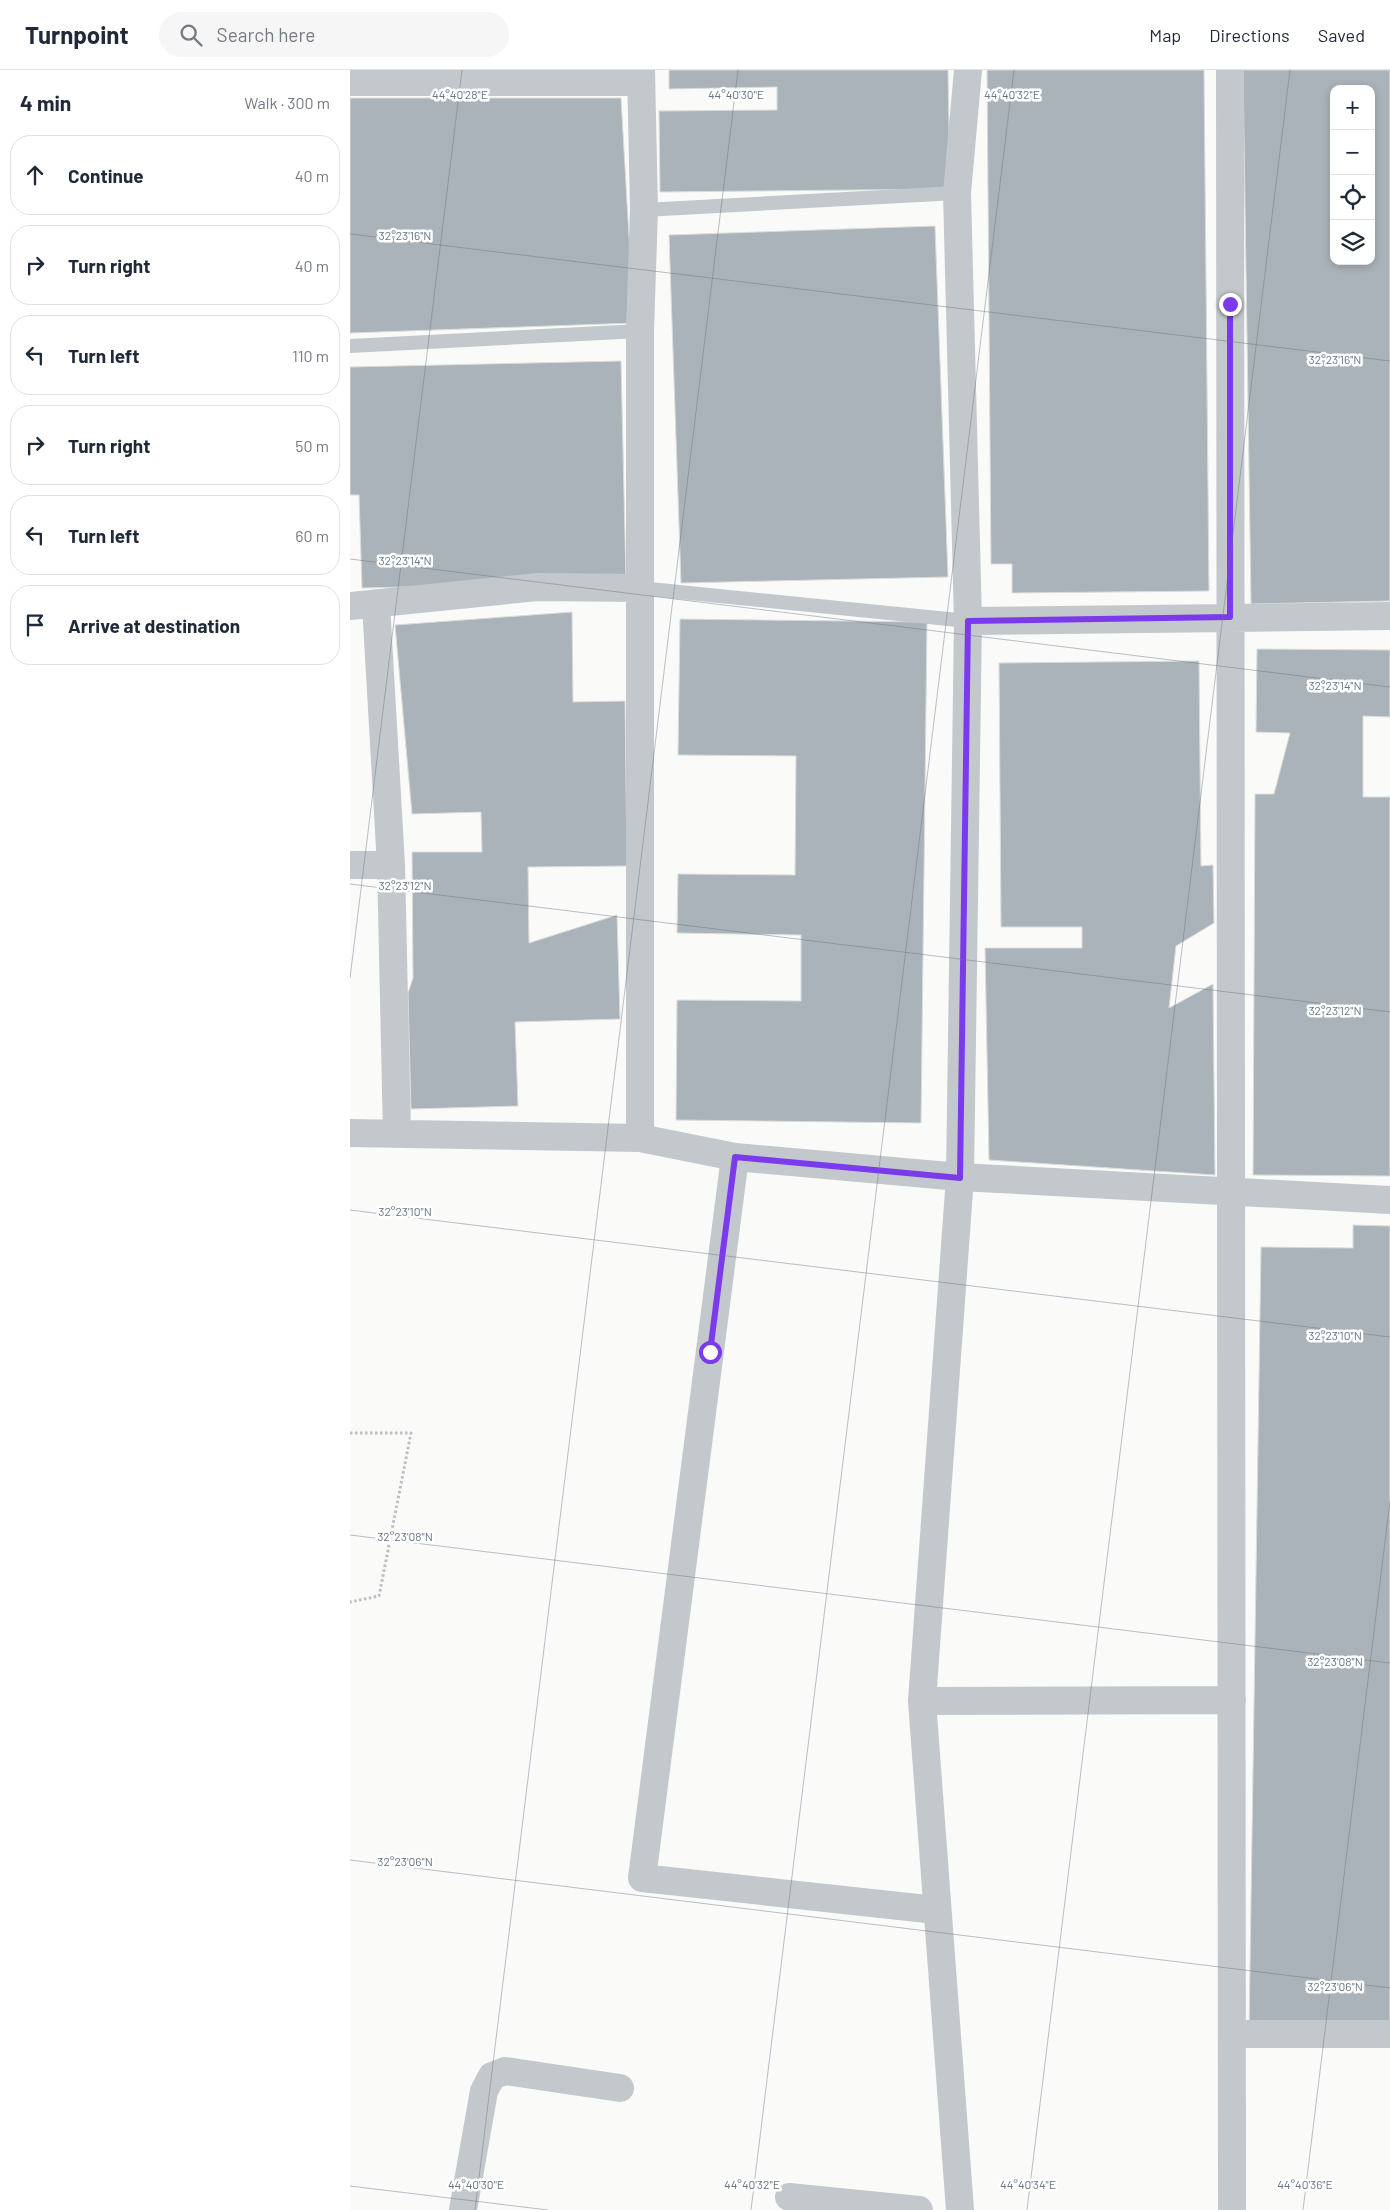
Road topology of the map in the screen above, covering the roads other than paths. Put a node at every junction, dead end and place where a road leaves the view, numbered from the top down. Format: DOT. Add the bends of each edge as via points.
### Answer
graph roads {
  1 [pos="968,70"];
  2 [pos="1230,70"];
  3 [pos="641,76"];
  4 [pos="362,78"];
  5 [pos="957,193"];
  6 [pos="644,210"];
  7 [pos="640,331"];
  8 [pos="350,346"];
  9 [pos="640,588"];
  10 [pos="363,605"];
  11 [pos="1390,616"];
  12 [pos="1230,617"];
  13 [pos="968,621"];
  14 [pos="350,864"];
  15 [pos="391,864"];
  16 [pos="350,1133"];
  17 [pos="397,1134"];
  18 [pos="640,1138"];
  19 [pos="735,1157"];
  20 [pos="960,1178"];
  21 [pos="1231,1193"];
  22 [pos="1390,1200"];
  23 [pos="1232,1700"];
  24 [pos="922,1701"];
  25 [pos="936,1910"];
  26 [pos="1232,2034"];
  27 [pos="1390,2034"];
  28 [pos="620,2088"];
  29 [pos="790,2197"];
  30 [pos="463,2210"];
  31 [pos="919,2210"];
  32 [pos="960,2210"];
  33 [pos="1232,2210"];
  1 -- 5 [label="street"];
  2 -- 12 [label="street"];
  3 -- 4 [label="street"];
  3 -- 6 [label="street"];
  5 -- 6 [label="lane"];
  5 -- 13 [label="street"];
  6 -- 7 [label="street"];
  7 -- 8 [label="lane"];
  7 -- 9 [label="street"];
  9 -- 10 [label="street" via="538,588"];
  9 -- 13 [label="lane"];
  9 -- 18 [label="street"];
  10 -- 15 [label="street"];
  11 -- 12 [label="street"];
  12 -- 13 [label="street"];
  12 -- 21 [label="street"];
  13 -- 20 [label="street"];
  14 -- 15 [label="street"];
  15 -- 17 [label="street"];
  16 -- 17 [label="street"];
  17 -- 18 [label="street"];
  18 -- 19 [label="street"];
  19 -- 20 [label="street"];
  19 -- 25 [label="street" via="642,1878"];
  20 -- 21 [label="street"];
  20 -- 24 [label="street"];
  21 -- 22 [label="street"];
  21 -- 23 [label="street"];
  23 -- 24 [label="street"];
  23 -- 26 [label="street"];
  24 -- 25 [label="street"];
  25 -- 32 [label="street"];
  26 -- 27 [label="street"];
  26 -- 33 [label="street"];
  28 -- 30 [label="street" via="505,2071 492,2076 484,2091"];
  29 -- 31 [label="street"];
}
